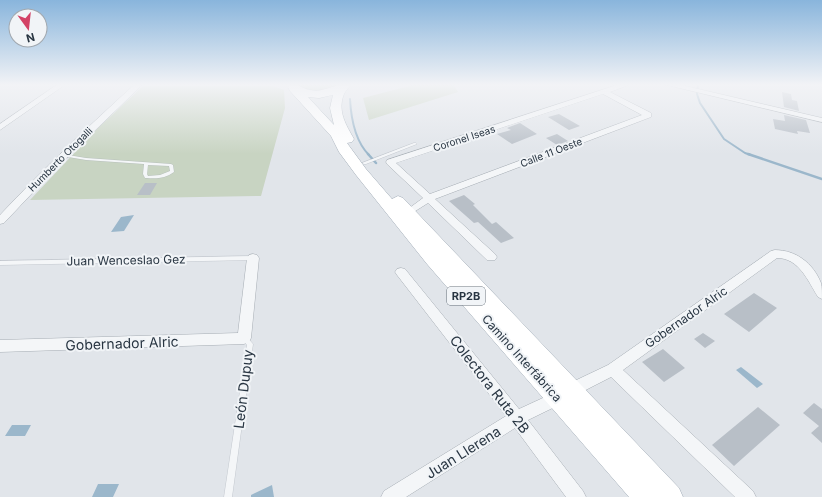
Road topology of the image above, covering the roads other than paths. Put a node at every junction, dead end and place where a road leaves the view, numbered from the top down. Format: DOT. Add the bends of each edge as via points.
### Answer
graph roads {
  1 [pos="30,107"];
  2 [pos="114,107"];
  3 [pos="311,107"];
  4 [pos="335,107"];
  5 [pos="558,107"];
  6 [pos="633,107"];
  7 [pos="767,107"];
  8 [pos="822,120"];
  9 [pos="0,128"];
  10 [pos="415,144"];
  11 [pos="64,155"];
  12 [pos="364,163"];
  13 [pos="146,164"];
  14 [pos="429,198"];
  15 [pos="409,212"];
  16 [pos="0,221"];
  17 [pos="491,257"];
  18 [pos="253,258"];
  19 [pos="0,263"];
  20 [pos="400,272"];
  21 [pos="822,294"];
  22 [pos="244,338"];
  23 [pos="0,346"];
  24 [pos="613,369"];
  25 [pos="565,394"];
  26 [pos="517,418"];
  27 [pos="228,497"];
  28 [pos="390,497"];
  29 [pos="577,497"];
  30 [pos="647,497"];
  31 [pos="670,497"];
  32 [pos="747,497"];
  1 -- 9 [label="street"];
  2 -- 11 [label="street, Humberto Otogalli"];
  3 -- 25 [label="main road, Camino Interfábrica / RP2B" via="336,134 361,172 433,260"];
  4 -- 12 [label="main road, Camino Interfábrica / RP2B" via="346,134"];
  5 -- 14 [label="street, Coronel Iseas" via="390,162"];
  6 -- 14 [label="street, Calle 11 Oeste" via="648,115"];
  7 -- 8 [label="street"];
  10 -- 12 [label="lane"];
  11 -- 13 [label="lane"];
  11 -- 16 [label="street, Humberto Otogalli"];
  12 -- 15 [label="main road, Camino Interfábrica / RP2B"];
  13 -- 13 [label="lane" via="170,165 172,172 164,177 147,177"];
  14 -- 15 [label="street, Calle 11 Oeste"];
  14 -- 17 [label="street"];
  15 -- 25 [label="main road, Camino Interfábrica / RP2B"];
  18 -- 19 [label="lane, Juan Wenceslao Gez"];
  18 -- 22 [label="street, León Dupuy"];
  20 -- 26 [label="street, Colectora Ruta 2B"];
  21 -- 24 [label="street, Gobernador Alric" via="800,260 789,255 775,254"];
  22 -- 23 [label="street, Gobernador Alric"];
  22 -- 27 [label="lane, León Dupuy" via="250,344"];
  24 -- 25 [label="street, Gobernador Alric"];
  24 -- 32 [label="street"];
  25 -- 26 [label="street, Juan Llerena"];
  25 -- 30 [label="main road, Camino Interfábrica / RP2B"];
  25 -- 31 [label="main road, Camino Interfábrica / RP2B"];
  26 -- 28 [label="street, Juan Llerena"];
  26 -- 29 [label="street, Colectora Ruta 2B"];
}
